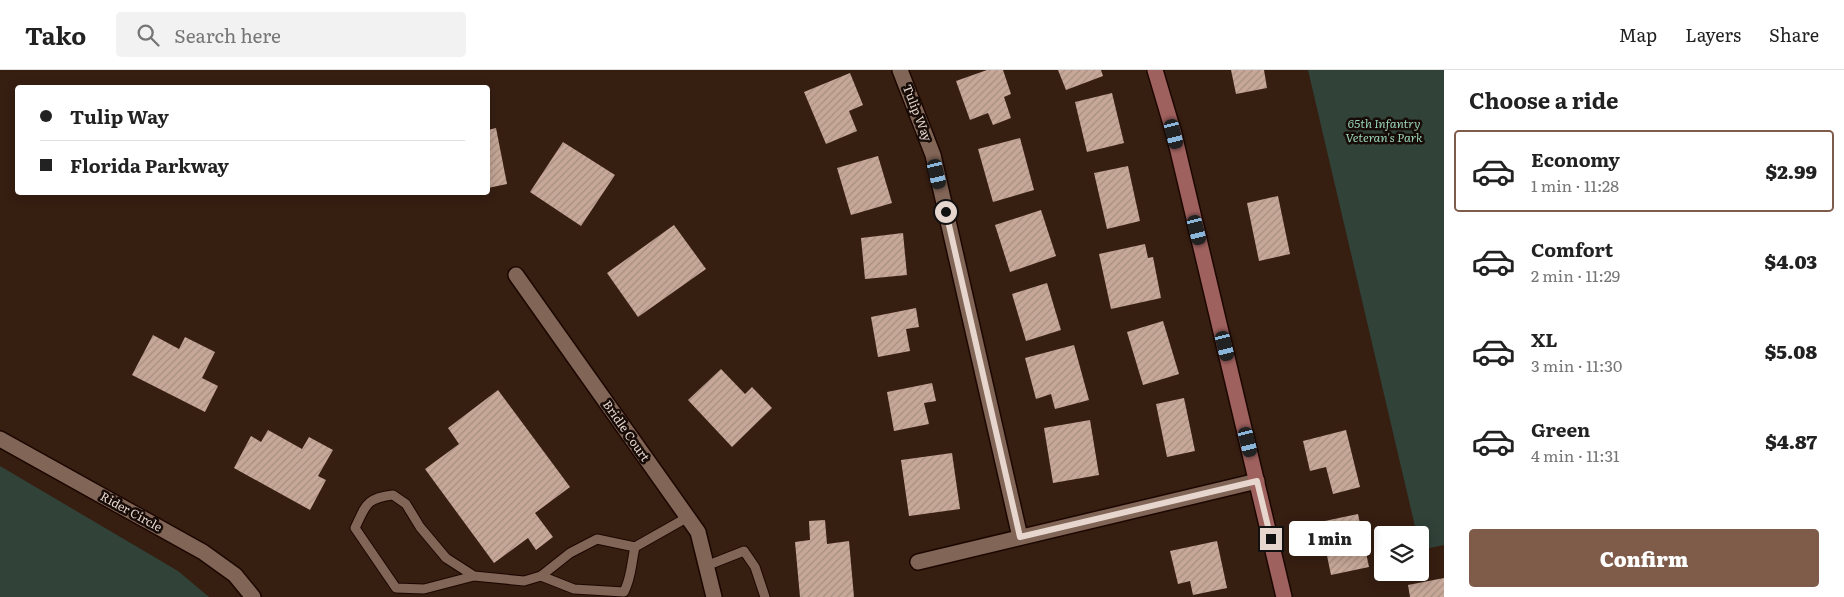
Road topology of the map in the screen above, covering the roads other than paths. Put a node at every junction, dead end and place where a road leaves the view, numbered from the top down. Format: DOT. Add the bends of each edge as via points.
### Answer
graph roads {
  1 [pos="900,70"];
  2 [pos="1155,70"];
  3 [pos="516,275"];
  4 [pos="0,439"];
  5 [pos="1257,481"];
  6 [pos="688,517"];
  7 [pos="1020,537"];
  8 [pos="635,547"];
  9 [pos="918,562"];
  10 [pos="706,566"];
  11 [pos="474,576"];
  12 [pos="541,576"];
  13 [pos="253,597"];
  14 [pos="714,597"];
  15 [pos="765,597"];
  16 [pos="1284,597"];
  1 -- 7 [label="street, Tulip Way" via="933,154"];
  2 -- 5 [label="street" via="1174,134"];
  3 -- 6 [label="street, Bridle Court"];
  4 -- 13 [label="street, Rider Circle" via="203,552 235,575"];
  5 -- 7 [label="street"];
  5 -- 16 [label="street"];
  6 -- 8 [label="lane"];
  6 -- 10 [label="street, Bridle Court" via="698,532"];
  7 -- 9 [label="street"];
  8 -- 12 [label="lane" via="597,539 570,553"];
  8 -- 12 [label="lane" via="631,577 624,592 574,589"];
  10 -- 14 [label="street, Bridle Court"];
  10 -- 15 [label="lane" via="744,551"];
  11 -- 11 [label="lane" via="446,558 406,504 393,494 376,497 365,507 355,528 396,588 424,589"];
  11 -- 12 [label="lane" via="524,581"];
}
